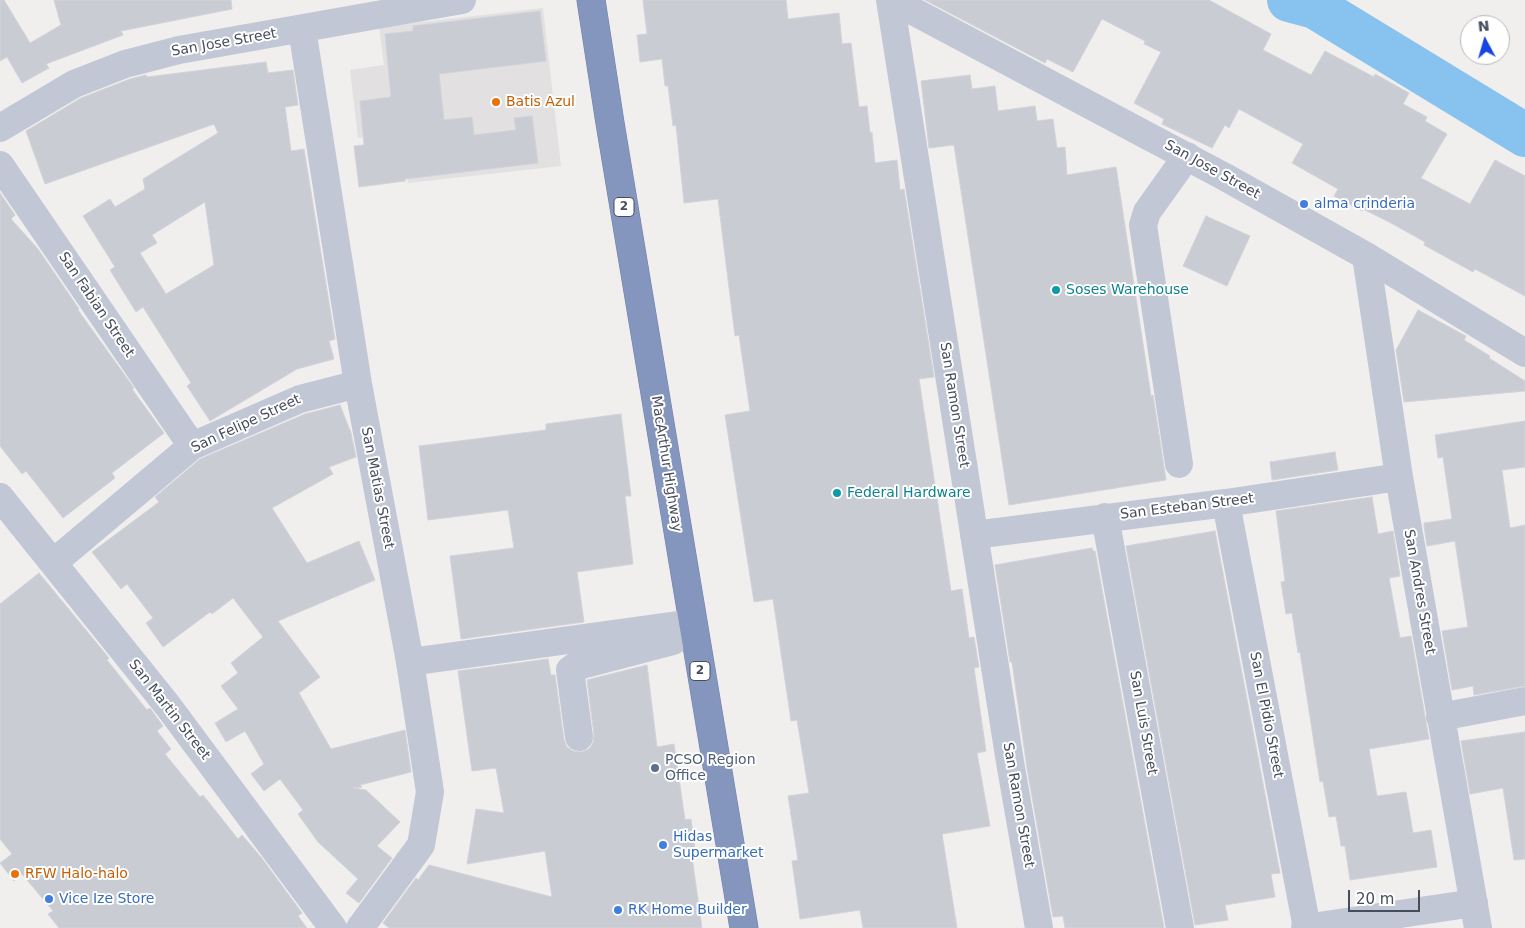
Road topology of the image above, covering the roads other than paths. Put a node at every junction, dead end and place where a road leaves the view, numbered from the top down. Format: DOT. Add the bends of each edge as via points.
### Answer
graph roads {
  1 [pos="462,0"];
  2 [pos="591,0"];
  3 [pos="891,0"];
  4 [pos="302,29"];
  5 [pos="0,128"];
  6 [pos="1187,156"];
  7 [pos="0,165"];
  8 [pos="1366,256"];
  9 [pos="1525,353"];
  10 [pos="358,384"];
  11 [pos="192,446"];
  12 [pos="1179,464"];
  13 [pos="1399,476"];
  14 [pos="0,497"];
  15 [pos="1226,503"];
  16 [pos="1106,517"];
  17 [pos="974,534"];
  18 [pos="53,563"];
  19 [pos="693,630"];
  20 [pos="410,662"];
  21 [pos="1525,701"];
  22 [pos="1440,717"];
  23 [pos="579,737"];
  24 [pos="1476,916"];
  25 [pos="333,928"];
  26 [pos="360,928"];
  27 [pos="744,928"];
  28 [pos="1039,928"];
  29 [pos="1180,928"];
  30 [pos="1306,928"];
  1 -- 4 [label="street, San Jose Street"];
  2 -- 19 [label="highway, MacArthur Highway / 2"];
  3 -- 6 [label="street, San Jose Street"];
  3 -- 17 [label="street, San Ramon Street"];
  4 -- 5 [label="street, San Jose Street" via="179,50 125,64 74,84"];
  4 -- 10 [label="street, San Matias Street"];
  6 -- 8 [label="street, San Jose Street"];
  6 -- 12 [label="street" via="1147,212 1143,225"];
  7 -- 11 [label="street, San Fabian Street"];
  8 -- 9 [label="street, San Jose Street"];
  8 -- 13 [label="street, San Andres Street"];
  10 -- 11 [label="street, San Felipe Street" via="300,399"];
  10 -- 20 [label="street, San Matias Street"];
  11 -- 18 [label="street, San Felipe Street"];
  13 -- 15 [label="street, San Esteban Street"];
  13 -- 22 [label="street, San Andres Street"];
  14 -- 18 [label="street, San Martin Street"];
  15 -- 16 [label="street, San Esteban Street"];
  15 -- 30 [label="street, San El Pidio Street"];
  16 -- 17 [label="street, San Esteban Street"];
  16 -- 29 [label="street, San Luis Street"];
  17 -- 28 [label="street, San Ramon Street"];
  18 -- 25 [label="street, San Martin Street" via="168,706"];
  19 -- 20 [label="street"];
  19 -- 23 [label="street" via="570,670"];
  19 -- 27 [label="highway, MacArthur Highway / 2"];
  20 -- 26 [label="street, San Matias Street" via="430,792 420,845"];
  21 -- 22 [label="street"];
  22 -- 24 [label="street, San Andres Street"];
  24 -- 30 [label="street"];
}
